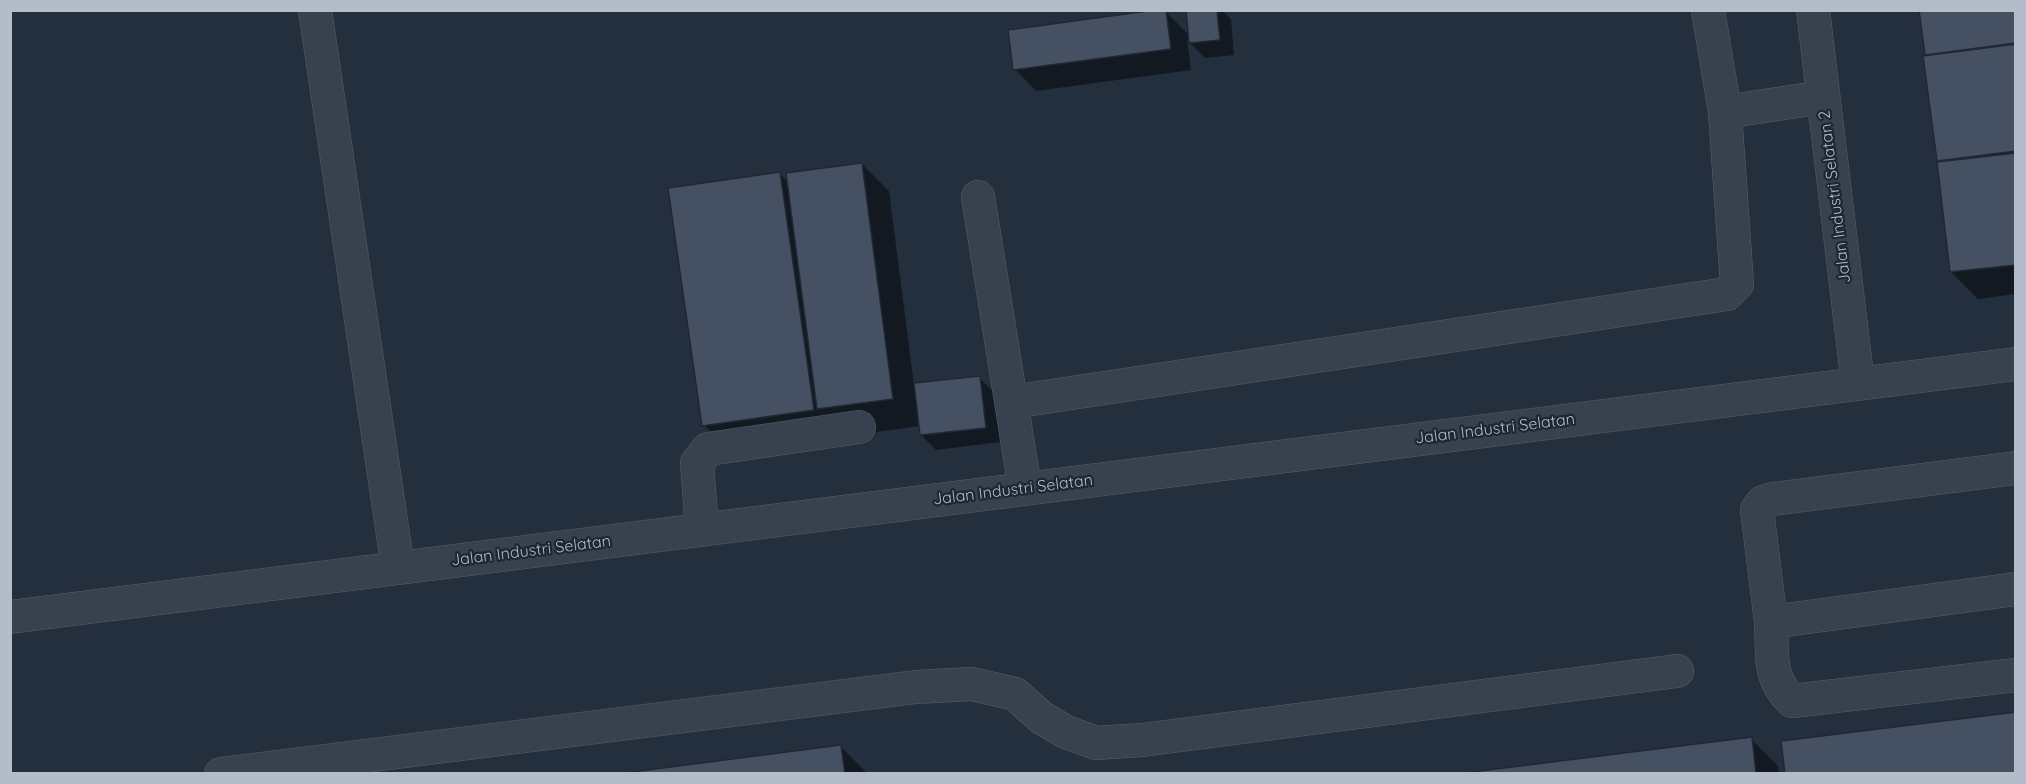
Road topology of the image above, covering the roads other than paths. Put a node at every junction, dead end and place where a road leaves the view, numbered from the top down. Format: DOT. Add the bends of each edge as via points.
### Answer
graph roads {
  1 [pos="315,10"];
  2 [pos="1708,10"];
  3 [pos="1813,10"];
  4 [pos="1823,97"];
  5 [pos="1725,112"];
  6 [pos="978,197"];
  7 [pos="2016,364"];
  8 [pos="1857,384"];
  9 [pos="1012,402"];
  10 [pos="859,427"];
  11 [pos="2016,468"];
  12 [pos="1025,488"];
  13 [pos="702,530"];
  14 [pos="398,568"];
  15 [pos="2016,589"];
  16 [pos="10,617"];
  17 [pos="1771,622"];
  18 [pos="1677,671"];
  19 [pos="2016,675"];
  20 [pos="220,774"];
  1 -- 14 [label="street"];
  2 -- 5 [label="street"];
  3 -- 4 [label="street, Jalan Industri Selatan 2"];
  4 -- 5 [label="street"];
  4 -- 8 [label="street, Jalan Industri Selatan 2"];
  5 -- 9 [label="street" via="1737,284 1727,294"];
  6 -- 9 [label="street"];
  7 -- 8 [label="street, Jalan Industri Selatan"];
  8 -- 12 [label="street, Jalan Industri Selatan"];
  9 -- 12 [label="street"];
  10 -- 13 [label="street" via="708,449 697,463"];
  11 -- 17 [label="street" via="1763,502 1757,510"];
  12 -- 13 [label="street, Jalan Industri Selatan"];
  13 -- 14 [label="street, Jalan Industri Selatan"];
  14 -- 16 [label="street, Jalan Industri Selatan"];
  15 -- 17 [label="street"];
  17 -- 19 [label="street" via="1774,676 1780,690 1792,701"];
  18 -- 20 [label="street" via="1096,743 1042,718 1015,694 972,684 916,687"];
}
